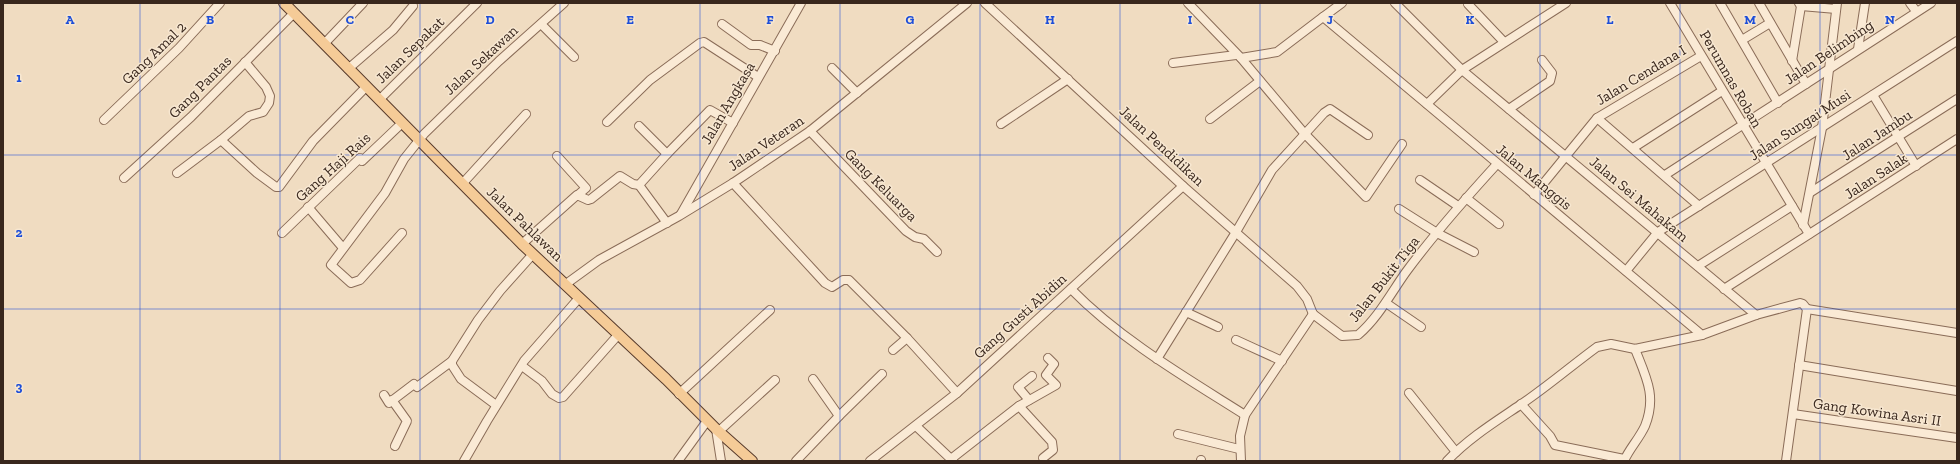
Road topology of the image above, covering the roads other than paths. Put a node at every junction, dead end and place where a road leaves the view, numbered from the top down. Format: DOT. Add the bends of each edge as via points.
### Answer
graph roads {
  1 [pos="220,3"];
  2 [pos="284,3"];
  3 [pos="363,3"];
  4 [pos="564,3"];
  5 [pos="801,3"];
  6 [pos="967,3"];
  7 [pos="985,3"];
  8 [pos="1188,3"];
  9 [pos="1342,3"];
  10 [pos="1395,3"];
  11 [pos="1468,3"];
  12 [pos="1670,3"];
  13 [pos="1720,3"];
  14 [pos="1759,3"];
  15 [pos="1865,3"];
  16 [pos="1910,3"];
  17 [pos="1931,3"];
  18 [pos="473,4"];
  19 [pos="1563,4"];
  20 [pos="1800,4"];
  21 [pos="413,6"];
  22 [pos="1836,6"];
  23 [pos="1916,11"];
  24 [pos="294,13"];
  25 [pos="1323,17"];
  26 [pos="1770,23"];
  27 [pos="541,24"];
  28 [pos="722,24"];
  29 [pos="1742,40"];
  30 [pos="1957,41"];
  31 [pos="1504,42"];
  32 [pos="324,44"];
  33 [pos="1858,49"];
  34 [pos="775,51"];
  35 [pos="1239,56"];
  36 [pos="1701,56"];
  37 [pos="574,57"];
  38 [pos="1542,60"];
  39 [pos="1792,61"];
  40 [pos="245,62"];
  41 [pos="1173,62"];
  42 [pos="832,68"];
  43 [pos="348,69"];
  44 [pos="1462,70"];
  45 [pos="1828,70"];
  46 [pos="758,77"];
  47 [pos="1068,79"];
  48 [pos="1260,81"];
  49 [pos="1806,84"];
  50 [pos="366,87"];
  51 [pos="1722,91"];
  52 [pos="857,93"];
  53 [pos="1873,95"];
  54 [pos="1957,99"];
  55 [pos="379,100"];
  56 [pos="1778,103"];
  57 [pos="1427,104"];
  58 [pos="1509,109"];
  59 [pos="526,114"];
  60 [pos="1597,118"];
  61 [pos="1210,119"];
  62 [pos="104,120"];
  63 [pos="607,122"];
  64 [pos="402,123"];
  65 [pos="733,123"];
  66 [pos="1001,124"];
  67 [pos="639,126"];
  68 [pos="1742,126"];
  69 [pos="1822,128"];
  70 [pos="810,131"];
  71 [pos="1304,134"];
  72 [pos="1368,135"];
  73 [pos="1898,138"];
  74 [pos="1957,139"];
  75 [pos="221,140"];
  76 [pos="420,140"];
  77 [pos="1402,144"];
  78 [pos="1633,148"];
  79 [pos="667,154"];
  80 [pos="557,156"];
  81 [pos="1566,156"];
  82 [pos="1497,164"];
  83 [pos="1765,164"];
  84 [pos="1916,166"];
  85 [pos="177,173"];
  86 [pos="1665,175"];
  87 [pos="124,178"];
  88 [pos="1420,180"];
  89 [pos="463,183"];
  90 [pos="734,183"];
  91 [pos="639,184"];
  92 [pos="1184,186"];
  93 [pos="1810,192"];
  94 [pos="579,194"];
  95 [pos="1534,195"];
  96 [pos="1466,198"];
  97 [pos="1458,206"];
  98 [pos="1699,206"];
  99 [pos="1792,206"];
  100 [pos="308,207"];
  101 [pos="1399,209"];
  102 [pos="679,216"];
  103 [pos="667,223"];
  104 [pos="1499,224"];
  105 [pos="1806,230"];
  106 [pos="1236,232"];
  107 [pos="1658,232"];
  108 [pos="282,233"];
  109 [pos="402,233"];
  110 [pos="1437,233"];
  111 [pos="522,244"];
  112 [pos="343,248"];
  113 [pos="937,252"];
  114 [pos="1474,252"];
  115 [pos="533,254"];
  116 [pos="1698,266"];
  117 [pos="1626,271"];
  118 [pos="566,284"];
  119 [pos="1070,289"];
  120 [pos="1724,289"];
  121 [pos="579,298"];
  122 [pos="1386,303"];
  123 [pos="1803,305"];
  124 [pos="770,310"];
  125 [pos="1186,312"];
  126 [pos="1313,314"];
  127 [pos="1756,315"];
  128 [pos="1218,327"];
  129 [pos="1421,327"];
  130 [pos="1957,333"];
  131 [pos="618,335"];
  132 [pos="1702,335"];
  133 [pos="907,338"];
  134 [pos="1236,340"];
  135 [pos="1635,349"];
  136 [pos="893,350"];
  137 [pos="1048,358"];
  138 [pos="1157,358"];
  139 [pos="452,361"];
  140 [pos="1282,362"];
  141 [pos="1799,365"];
  142 [pos="522,366"];
  143 [pos="882,374"];
  144 [pos="1032,376"];
  145 [pos="813,379"];
  146 [pos="775,380"];
  147 [pos="1957,391"];
  148 [pos="957,393"];
  149 [pos="1409,393"];
  150 [pos="679,394"];
  151 [pos="384,395"];
  152 [pos="392,400"];
  153 [pos="1029,400"];
  154 [pos="1521,404"];
  155 [pos="496,405"];
  156 [pos="1019,406"];
  157 [pos="1793,414"];
  158 [pos="1245,415"];
  159 [pos="839,416"];
  160 [pos="708,421"];
  161 [pos="916,426"];
  162 [pos="717,430"];
  163 [pos="1178,434"];
  164 [pos="1957,438"];
  165 [pos="395,446"];
  166 [pos="1239,449"];
  167 [pos="1456,452"];
  168 [pos="1043,458"];
  169 [pos="952,460"];
  170 [pos="1624,460"];
  171 [pos="464,461"];
  172 [pos="678,461"];
  173 [pos="721,461"];
  174 [pos="752,461"];
  175 [pos="796,461"];
  176 [pos="870,461"];
  177 [pos="1241,461"];
  178 [pos="1447,461"];
  179 [pos="1786,461"];
  1 -- 62 [label="street, Gang Amal 2" via="179,48"];
  2 -- 24 [label="main road, Jalan Pahlawan"];
  3 -- 32 [label="street"];
  4 -- 27 [label="street, Jalan Sekawan"];
  5 -- 34 [label="street, Jalan Angkasa"];
  6 -- 52 [label="street, Jalan Veteran"];
  7 -- 47 [label="street, Jalan Pendidikan"];
  8 -- 35 [label="street"];
  9 -- 25 [label="street"];
  10 -- 44 [label="street, Jalan Sei Mahakam"];
  11 -- 31 [label="street"];
  12 -- 36 [label="street, Perumnas Roban"];
  13 -- 29 [label="street"];
  14 -- 26 [label="street"];
  15 -- 33 [label="street"];
  16 -- 23 [label="street"];
  17 -- 23 [label="street, Jalan Belimbing"];
  18 -- 55 [label="street, Jalan Sepakat"];
  19 -- 31 [label="street"];
  20 -- 22 [label="street"];
  20 -- 39 [label="street"];
  21 -- 43 [label="street" via="393,30"];
  22 -- 45 [label="street"];
  23 -- 33 [label="street, Jalan Belimbing"];
  24 -- 32 [label="main road, Jalan Pahlawan"];
  24 -- 40 [label="street, Gang Pantas"];
  25 -- 35 [label="street" via="1277,52"];
  25 -- 57 [label="street, Jalan Manggis"];
  26 -- 29 [label="street"];
  26 -- 39 [label="street"];
  27 -- 37 [label="street"];
  27 -- 76 [label="street, Jalan Sekawan" via="499,61"];
  28 -- 34 [label="street" via="751,45 760,45"];
  29 -- 56 [label="street"];
  30 -- 53 [label="street, Jalan Sungai Musi"];
  31 -- 44 [label="street"];
  32 -- 43 [label="main road, Jalan Pahlawan"];
  33 -- 45 [label="street, Jalan Belimbing"];
  34 -- 46 [label="street, Jalan Angkasa"];
  35 -- 41 [label="street"];
  35 -- 48 [label="street"];
  36 -- 51 [label="street, Perumnas Roban"];
  36 -- 60 [label="street, Jalan Cendana I"];
  38 -- 58 [label="street" via="1552,73 1550,81"];
  39 -- 49 [label="street"];
  40 -- 75 [label="street" via="266,87 270,96 269,103 263,112 249,116"];
  40 -- 87 [label="street, Gang Pantas" via="191,117"];
  42 -- 52 [label="street"];
  43 -- 50 [label="main road, Jalan Pahlawan"];
  44 -- 57 [label="street"];
  44 -- 58 [label="street, Jalan Sei Mahakam"];
  45 -- 49 [label="street, Jalan Belimbing"];
  45 -- 69 [label="street"];
  46 -- 63 [label="street" via="704,42 700,43 650,80"];
  46 -- 65 [label="street, Jalan Angkasa"];
  47 -- 66 [label="street"];
  47 -- 92 [label="street, Jalan Pendidikan"];
  48 -- 61 [label="street"];
  48 -- 71 [label="street"];
  49 -- 56 [label="street, Jalan Belimbing"];
  50 -- 55 [label="main road, Jalan Pahlawan"];
  50 -- 75 [label="street" via="313,140 279,187 257,173"];
  51 -- 68 [label="street, Perumnas Roban"];
  51 -- 78 [label="street"];
  52 -- 70 [label="street, Jalan Veteran"];
  53 -- 69 [label="street, Jalan Sungai Musi"];
  53 -- 73 [label="street"];
  54 -- 73 [label="street, Jalan Jambu"];
  55 -- 64 [label="main road, Jalan Pahlawan"];
  56 -- 68 [label="street, Jalan Belimbing"];
  57 -- 82 [label="street, Jalan Manggis"];
  58 -- 81 [label="street, Jalan Sei Mahakam"];
  59 -- 89 [label="street"];
  60 -- 78 [label="street"];
  60 -- 81 [label="street, Jalan Cendana I"];
  64 -- 76 [label="main road, Jalan Pahlawan"];
  64 -- 100 [label="street, Gang Haji Rais"];
  65 -- 79 [label="street" via="710,110"];
  65 -- 102 [label="street, Jalan Angkasa"];
  67 -- 79 [label="street"];
  68 -- 83 [label="street, Perumnas Roban"];
  68 -- 86 [label="street, Jalan Belimbing"];
  69 -- 83 [label="street, Jalan Sungai Musi"];
  69 -- 93 [label="street"];
  70 -- 90 [label="street, Jalan Veteran"];
  70 -- 113 [label="street, Gang Keluarga" via="906,230 915,237 924,239"];
  71 -- 72 [label="street" via="1330,109"];
  71 -- 77 [label="street" via="1366,196"];
  71 -- 106 [label="street" via="1272,170"];
  73 -- 84 [label="street"];
  73 -- 93 [label="street, Jalan Jambu"];
  74 -- 84 [label="street, Jalan Salak"];
  75 -- 85 [label="street"];
  76 -- 89 [label="main road, Jalan Pahlawan"];
  76 -- 112 [label="street, Jalan Sekawan" via="404,159 385,193"];
  78 -- 86 [label="street"];
  79 -- 91 [label="street"];
  80 -- 94 [label="street" via="586,188"];
  81 -- 95 [label="street, Jalan Cendana I"];
  81 -- 107 [label="street, Jalan Sei Mahakam"];
  82 -- 95 [label="street, Jalan Manggis"];
  82 -- 96 [label="street, Jalan Bukit Tiga"];
  83 -- 98 [label="street, Jalan Sungai Musi"];
  83 -- 99 [label="street, Perumnas Roban"];
  84 -- 105 [label="street, Jalan Salak"];
  86 -- 98 [label="street"];
  88 -- 97 [label="street"];
  89 -- 111 [label="main road, Jalan Pahlawan"];
  90 -- 102 [label="street, Jalan Veteran"];
  90 -- 133 [label="street" via="825,283 832,287 843,280 849,280"];
  91 -- 94 [label="street" via="633,184 620,176 591,199 588,200"];
  91 -- 103 [label="street"];
  92 -- 106 [label="street, Jalan Pendidikan"];
  92 -- 119 [label="street, Gang Gusti Abidin"];
  93 -- 105 [label="street"];
  94 -- 111 [label="street"];
  95 -- 117 [label="street, Jalan Manggis"];
  96 -- 97 [label="street, Jalan Bukit Tiga"];
  96 -- 104 [label="street"];
  97 -- 110 [label="street, Jalan Bukit Tiga"];
  98 -- 107 [label="street, Jalan Sungai Musi"];
  99 -- 105 [label="street, Perumnas Roban"];
  99 -- 116 [label="street"];
  100 -- 108 [label="street, Gang Haji Rais"];
  100 -- 112 [label="street"];
  101 -- 110 [label="street"];
  102 -- 103 [label="street, Jalan Veteran"];
  103 -- 118 [label="street, Jalan Veteran" via="599,260"];
  105 -- 120 [label="street, Jalan Salak"];
  106 -- 125 [label="street"];
  106 -- 126 [label="street, Jalan Pendidikan" via="1297,286 1307,299"];
  107 -- 116 [label="street, Jalan Sei Mahakam"];
  107 -- 117 [label="street, Jalan Sungai Musi"];
  109 -- 112 [label="street, Jalan Sekawan" via="360,280 354,283 350,283 331,265"];
  110 -- 114 [label="street"];
  110 -- 122 [label="street, Jalan Bukit Tiga" via="1406,272"];
  111 -- 115 [label="main road, Jalan Pahlawan"];
  115 -- 118 [label="main road, Jalan Pahlawan"];
  115 -- 139 [label="street" via="478,320"];
  116 -- 120 [label="street, Jalan Sei Mahakam"];
  117 -- 132 [label="street, Jalan Manggis"];
  118 -- 121 [label="main road, Jalan Pahlawan"];
  119 -- 138 [label="street" via="1102,319"];
  119 -- 148 [label="street, Gang Gusti Abidin"];
  120 -- 127 [label="street, Jalan Sei Mahakam"];
  121 -- 131 [label="main road, Jalan Pahlawan"];
  121 -- 142 [label="street"];
  122 -- 126 [label="street, Jalan Bukit Tiga" via="1363,331 1351,337 1342,336"];
  122 -- 129 [label="street"];
  123 -- 127 [label="street"];
  123 -- 130 [label="street"];
  123 -- 141 [label="street"];
  124 -- 150 [label="street"];
  125 -- 128 [label="street"];
  125 -- 138 [label="street"];
  126 -- 140 [label="street"];
  127 -- 132 [label="street"];
  131 -- 142 [label="street" via="563,397 559,398 552,394 542,381"];
  131 -- 150 [label="main road, Jalan Pahlawan"];
  132 -- 135 [label="street"];
  133 -- 136 [label="street"];
  133 -- 148 [label="street"];
  134 -- 140 [label="street"];
  135 -- 154 [label="street" via="1610,344 1597,347"];
  135 -- 170 [label="street" via="1650,387 1651,397 1644,427"];
  137 -- 153 [label="street" via="1054,364 1046,375 1056,385"];
  138 -- 158 [label="street"];
  139 -- 152 [label="street" via="417,387 414,384"];
  139 -- 155 [label="street" via="461,379"];
  140 -- 158 [label="street"];
  141 -- 147 [label="street"];
  141 -- 157 [label="street"];
  142 -- 155 [label="street"];
  143 -- 159 [label="street"];
  144 -- 153 [label="street" via="1018,387"];
  145 -- 159 [label="street"];
  146 -- 162 [label="street"];
  148 -- 161 [label="street, Gang Gusti Abidin"];
  149 -- 167 [label="street"];
  150 -- 160 [label="main road, Jalan Pahlawan"];
  151 -- 152 [label="street" via="389,403"];
  152 -- 165 [label="street" via="407,421"];
  153 -- 156 [label="street"];
  154 -- 167 [label="street" via="1498,418"];
  154 -- 170 [label="street" via="1555,445"];
  155 -- 171 [label="street"];
  156 -- 168 [label="street" via="1052,442 1052,450"];
  156 -- 169 [label="street"];
  157 -- 164 [label="street, Gang Kowina Asri II"];
  157 -- 179 [label="street"];
  158 -- 166 [label="street"];
  159 -- 175 [label="street"];
  160 -- 162 [label="main road, Jalan Pahlawan"];
  160 -- 172 [label="street"];
  161 -- 169 [label="street"];
  161 -- 176 [label="street, Gang Gusti Abidin"];
  162 -- 173 [label="street"];
  162 -- 174 [label="main road, Jalan Pahlawan"];
  163 -- 166 [label="street"];
  166 -- 177 [label="street"];
  167 -- 178 [label="street"];
}
